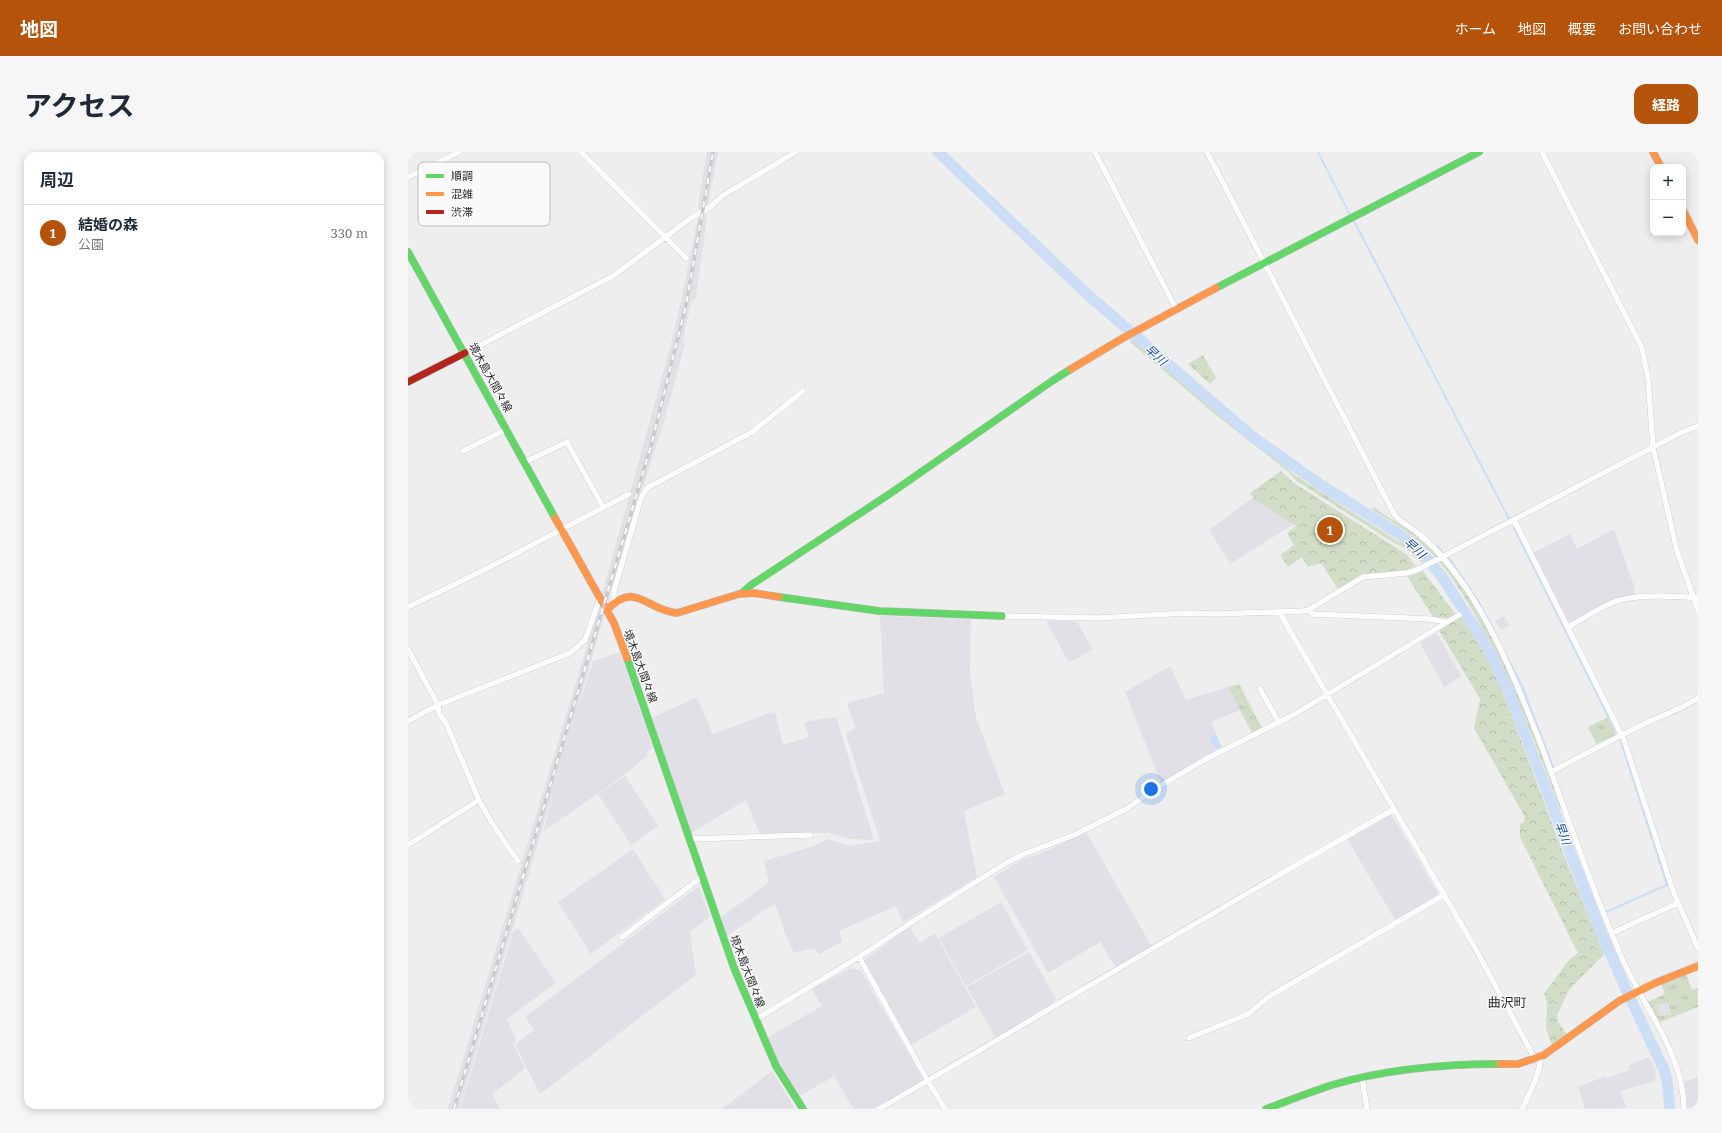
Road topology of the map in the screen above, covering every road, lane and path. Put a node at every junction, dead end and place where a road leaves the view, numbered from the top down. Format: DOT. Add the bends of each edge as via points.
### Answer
graph roads {
  1 [pos="459,152"];
  2 [pos="581,152"];
  3 [pos="796,152"];
  4 [pos="1095,152"];
  5 [pos="1207,152"];
  6 [pos="1479,152"];
  7 [pos="1542,152"];
  8 [pos="1653,152"];
  9 [pos="439,162"];
  10 [pos="1659,164"];
  11 [pos="418,172"];
  12 [pos="408,177"];
  13 [pos="1686,216"];
  14 [pos="665,237"];
  15 [pos="1698,240"];
  16 [pos="408,252"];
  17 [pos="686,258"];
  18 [pos="1265,262"];
  19 [pos="1176,309"];
  20 [pos="465,353"];
  21 [pos="408,382"];
  22 [pos="803,391"];
  23 [pos="1698,426"];
  24 [pos="507,429"];
  25 [pos="1653,447"];
  26 [pos="463,451"];
  27 [pos="525,462"];
  28 [pos="629,494"];
  29 [pos="603,507"];
  30 [pos="1514,520"];
  31 [pos="562,528"];
  32 [pos="1441,557"];
  33 [pos="742,593"];
  34 [pos="1696,597"];
  35 [pos="600,598"];
  36 [pos="614,600"];
  37 [pos="408,607"];
  38 [pos="607,610"];
  39 [pos="1308,610"];
  40 [pos="1698,610"];
  41 [pos="1280,612"];
  42 [pos="1459,615"];
  43 [pos="1002,616"];
  44 [pos="1446,622"];
  45 [pos="1568,627"];
  46 [pos="408,649"];
  47 [pos="1260,689"];
  48 [pos="1327,694"];
  49 [pos="1698,698"];
  50 [pos="438,705"];
  51 [pos="408,721"];
  52 [pos="1280,723"];
  53 [pos="1621,735"];
  54 [pos="1551,772"];
  55 [pos="479,800"];
  56 [pos="1393,810"];
  57 [pos="810,835"];
  58 [pos="690,839"];
  59 [pos="408,845"];
  60 [pos="518,861"];
  61 [pos="703,876"];
  62 [pos="1444,895"];
  63 [pos="1678,904"];
  64 [pos="1612,933"];
  65 [pos="622,937"];
  66 [pos="1698,948"];
  67 [pos="859,957"];
  68 [pos="1698,966"];
  69 [pos="1638,992"];
  70 [pos="755,1020"];
  71 [pos="1189,1038"];
  72 [pos="1537,1058"];
  73 [pos="1362,1078"];
  74 [pos="928,1081"];
  75 [pos="803,1109"];
  76 [pos="880,1109"];
  77 [pos="945,1109"];
  78 [pos="1266,1109"];
  79 [pos="1367,1109"];
  80 [pos="1522,1109"];
  81 [pos="1684,1109"];
  1 -- 9 [label="street"];
  2 -- 14 [label="street"];
  3 -- 14 [label="street" via="722,196"];
  4 -- 19 [label="street"];
  5 -- 18 [label="street"];
  6 -- 18 [label="street"];
  7 -- 25 [label="street" via="1642,348 1648,378"];
  8 -- 10 [label="street"];
  11 -- 12 [label="street"];
  13 -- 15 [label="street"];
  14 -- 17 [label="street"];
  14 -- 20 [label="street" via="614,276"];
  16 -- 20 [label="street, 境木島大間々線"];
  18 -- 19 [label="street"];
  18 -- 32 [label="street" via="1394,514 1399,521 1419,534"];
  19 -- 33 [label="street" via="1052,381"];
  20 -- 21 [label="street"];
  20 -- 24 [label="street, 境木島大間々線"];
  22 -- 36 [label="street" via="752,432 647,488 641,498 613,594"];
  23 -- 25 [label="street"];
  24 -- 26 [label="street"];
  24 -- 27 [label="street, 境木島大間々線"];
  25 -- 30 [label="street"];
  25 -- 34 [label="street" via="1677,551"];
  27 -- 29 [label="street" via="567,442"];
  27 -- 31 [label="street, 境木島大間々線"];
  28 -- 29 [label="street"];
  29 -- 31 [label="street"];
  30 -- 32 [label="street"];
  30 -- 45 [label="street"];
  31 -- 35 [label="street, 境木島大間々線"];
  31 -- 37 [label="street"];
  32 -- 39 [label="street" via="1407,573 1363,577"];
  32 -- 54 [label="street" via="1462,582 1491,632 1520,690"];
  33 -- 36 [label="street" via="678,613 667,613 639,597"];
  33 -- 43 [label="street" via="879,611"];
  34 -- 40 [label="street"];
  34 -- 45 [label="street" via="1638,597 1614,602"];
  35 -- 38 [label="street, 境木島大間々線"];
  35 -- 50 [label="street" via="585,640 570,653"];
  36 -- 38 [label="street"];
  38 -- 58 [label="street, 境木島大間々線" via="620,637"];
  39 -- 41 [label="street"];
  39 -- 44 [label="street" via="1313,614 1430,619"];
  41 -- 43 [label="street" via="1186,613 1098,618"];
  41 -- 48 [label="street"];
  42 -- 44 [label="street"];
  44 -- 48 [label="street"];
  45 -- 53 [label="street"];
  46 -- 50 [label="street"];
  47 -- 52 [label="street"];
  48 -- 52 [label="street"];
  48 -- 56 [label="street"];
  49 -- 53 [label="street"];
  50 -- 51 [label="street"];
  50 -- 55 [label="street" via="439,714 446,724"];
  52 -- 67 [label="street" via="1206,759 1160,786 1134,805 1074,835 1006,863"];
  53 -- 54 [label="street"];
  53 -- 63 [label="street"];
  54 -- 64 [label="street"];
  55 -- 59 [label="street"];
  55 -- 60 [label="street"];
  56 -- 62 [label="street"];
  56 -- 74 [label="street" via="1273,877"];
  57 -- 58 [label="street"];
  58 -- 61 [label="street, 境木島大間々線"];
  61 -- 65 [label="street"];
  61 -- 70 [label="street, 境木島大間々線" via="734,968"];
  62 -- 71 [label="street" via="1271,995 1248,1014"];
  62 -- 72 [label="street"];
  63 -- 64 [label="street"];
  63 -- 66 [label="street"];
  64 -- 69 [label="street"];
  67 -- 70 [label="street"];
  67 -- 74 [label="street"];
  68 -- 69 [label="street"];
  69 -- 72 [label="street" via="1622,999"];
  69 -- 81 [label="street" via="1678,1068"];
  70 -- 75 [label="street, 境木島大間々線" via="776,1066"];
  72 -- 73 [label="street" via="1507,1065 1417,1068"];
  72 -- 80 [label="street" via="1540,1062 1538,1072"];
  73 -- 78 [label="street" via="1332,1085"];
  73 -- 79 [label="street"];
  74 -- 76 [label="street"];
  74 -- 77 [label="street"];
}
